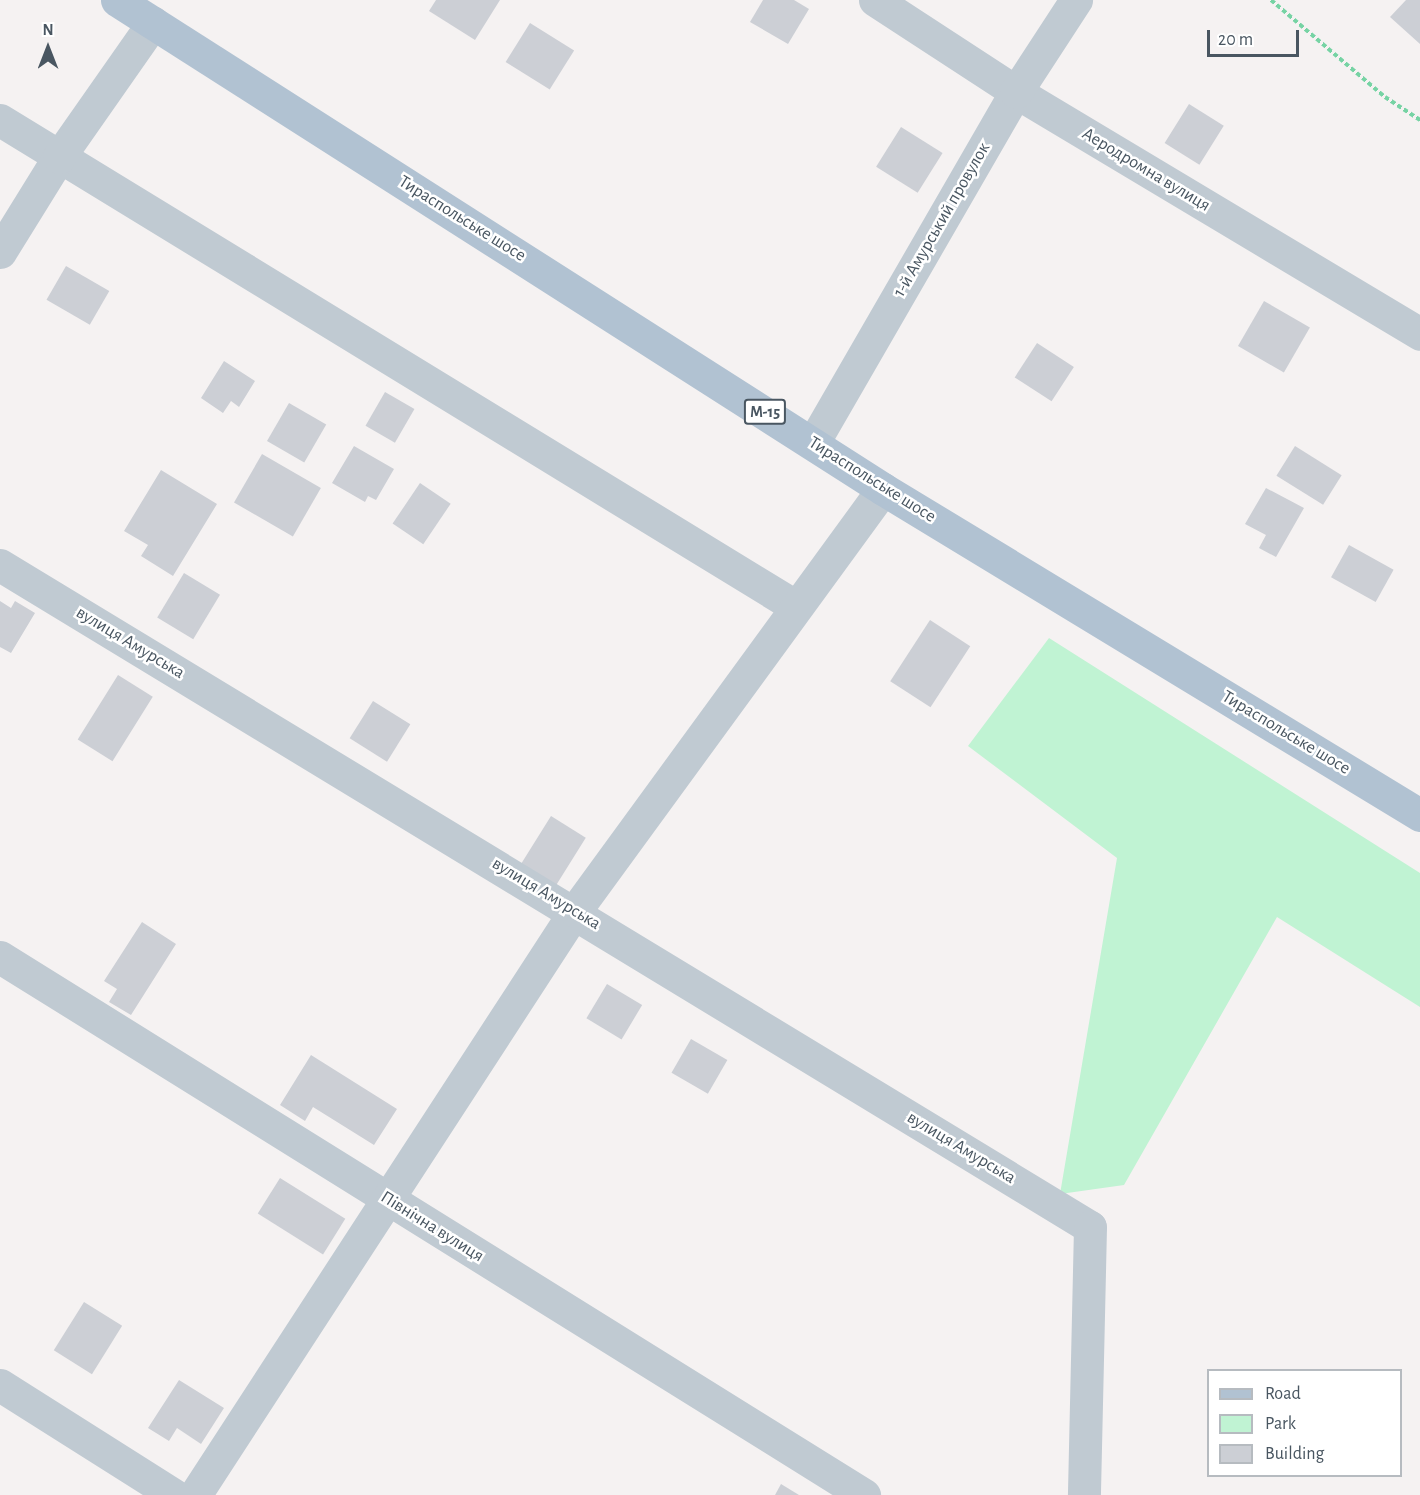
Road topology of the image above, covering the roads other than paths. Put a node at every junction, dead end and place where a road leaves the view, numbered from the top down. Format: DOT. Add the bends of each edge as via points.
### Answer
graph roads {
  1 [pos="117,0"];
  2 [pos="874,0"];
  3 [pos="1076,0"];
  4 [pos="153,23"];
  5 [pos="1016,92"];
  6 [pos="0,120"];
  7 [pos="60,157"];
  8 [pos="0,252"];
  9 [pos="1420,334"];
  10 [pos="813,443"];
  11 [pos="883,489"];
  12 [pos="0,565"];
  13 [pos="795,606"];
  14 [pos="1420,814"];
  15 [pos="575,911"];
  16 [pos="0,957"];
  17 [pos="386,1198"];
  18 [pos="0,1385"];
  19 [pos="174,1495"];
  20 [pos="195,1495"];
  21 [pos="864,1495"];
  22 [pos="1084,1495"];
  1 -- 4 [label="main road, Тираспольське шосе / М-15"];
  2 -- 5 [label="street, Аеродромна вулиця"];
  3 -- 5 [label="street, 1-й Амурський провулок"];
  4 -- 7 [label="street"];
  4 -- 10 [label="main road, Тираспольське шосе / М-15"];
  5 -- 9 [label="street, Аеродромна вулиця"];
  5 -- 10 [label="street, 1-й Амурський провулок"];
  6 -- 7 [label="street"];
  7 -- 8 [label="street"];
  7 -- 13 [label="street"];
  10 -- 11 [label="main road, Тираспольське шосе / М-15"];
  11 -- 13 [label="street"];
  11 -- 14 [label="main road, Тираспольське шосе / М-15"];
  12 -- 15 [label="street, вулиця Амурська"];
  13 -- 15 [label="street"];
  15 -- 17 [label="street"];
  15 -- 22 [label="street, вулиця Амурська" via="1090,1227"];
  16 -- 17 [label="street, Північна вулиця"];
  17 -- 20 [label="street"];
  17 -- 21 [label="street, Північна вулиця"];
  18 -- 19 [label="street"];
}
